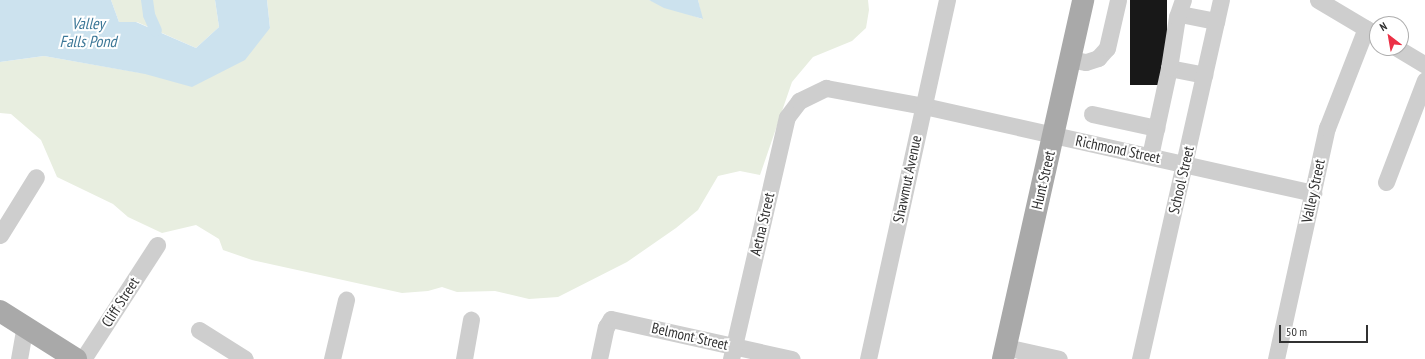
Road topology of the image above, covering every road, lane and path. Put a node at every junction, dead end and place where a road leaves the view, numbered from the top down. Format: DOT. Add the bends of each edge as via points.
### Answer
graph roads {
  1 [pos="947,0"];
  2 [pos="1084,0"];
  3 [pos="1118,0"];
  4 [pos="1220,0"];
  5 [pos="1318,0"];
  6 [pos="1182,7"];
  7 [pos="1216,21"];
  8 [pos="1369,31"];
  9 [pos="1369,36"];
  10 [pos="1409,55"];
  11 [pos="1070,59"];
  12 [pos="1425,65"];
  13 [pos="1169,68"];
  14 [pos="1204,75"];
  15 [pos="1425,80"];
  16 [pos="807,96"];
  17 [pos="924,106"];
  18 [pos="1092,114"];
  19 [pos="1156,128"];
  20 [pos="1053,135"];
  21 [pos="1150,156"];
  22 [pos="1184,164"];
  23 [pos="36,177"];
  24 [pos="1386,182"];
  25 [pos="1313,192"];
  26 [pos="0,235"];
  27 [pos="157,245"];
  28 [pos="346,300"];
  29 [pos="0,311"];
  30 [pos="471,320"];
  31 [pos="25,326"];
  32 [pos="199,330"];
  33 [pos="733,352"];
  34 [pos="1004,353"];
  35 [pos="19,359"];
  36 [pos="76,359"];
  37 [pos="83,359"];
  38 [pos="245,359"];
  39 [pos="332,359"];
  40 [pos="464,359"];
  41 [pos="599,359"];
  42 [pos="792,359"];
  43 [pos="868,359"];
  44 [pos="1059,359"];
  45 [pos="1140,359"];
  46 [pos="1276,359"];
  1 -- 17 [label="street, Shawmut Avenue"];
  2 -- 11 [label="main road, Hunt Street"];
  3 -- 11 [label="street" via="1108,48 1098,58 1086,62"];
  4 -- 7 [label="street, School Street"];
  5 -- 8 [label="street"];
  6 -- 7 [label="street"];
  6 -- 13 [label="street" via="1177,17"];
  7 -- 14 [label="street, School Street"];
  9 -- 25 [label="street, Valley Street" via="1327,128"];
  10 -- 12 [label="street"];
  11 -- 20 [label="main road, Hunt Street"];
  13 -- 14 [label="street"];
  13 -- 19 [label="street"];
  14 -- 22 [label="street, School Street"];
  15 -- 24 [label="street"];
  16 -- 17 [label="street, Richmond Street" via="826,88 839,88"];
  16 -- 33 [label="street, Aetna Street" via="792,107 787,117"];
  17 -- 20 [label="street, Richmond Street"];
  17 -- 43 [label="street, Shawmut Avenue"];
  18 -- 19 [label="street"];
  19 -- 21 [label="street"];
  20 -- 21 [label="street, Richmond Street"];
  20 -- 34 [label="main road, Hunt Street"];
  21 -- 22 [label="street, Richmond Street"];
  22 -- 25 [label="street, Richmond Street"];
  22 -- 45 [label="street, School Street"];
  23 -- 26 [label="street"];
  25 -- 46 [label="street, Valley Street"];
  27 -- 37 [label="street, Cliff Street"];
  28 -- 39 [label="street"];
  29 -- 31 [label="main road"];
  30 -- 40 [label="street"];
  31 -- 35 [label="street"];
  31 -- 36 [label="main road"];
  32 -- 38 [label="street"];
  33 -- 41 [label="street, Belmont Street" via="611,319 606,327"];
  33 -- 42 [label="street, Belmont Street"];
  34 -- 44 [label="street"];
}
